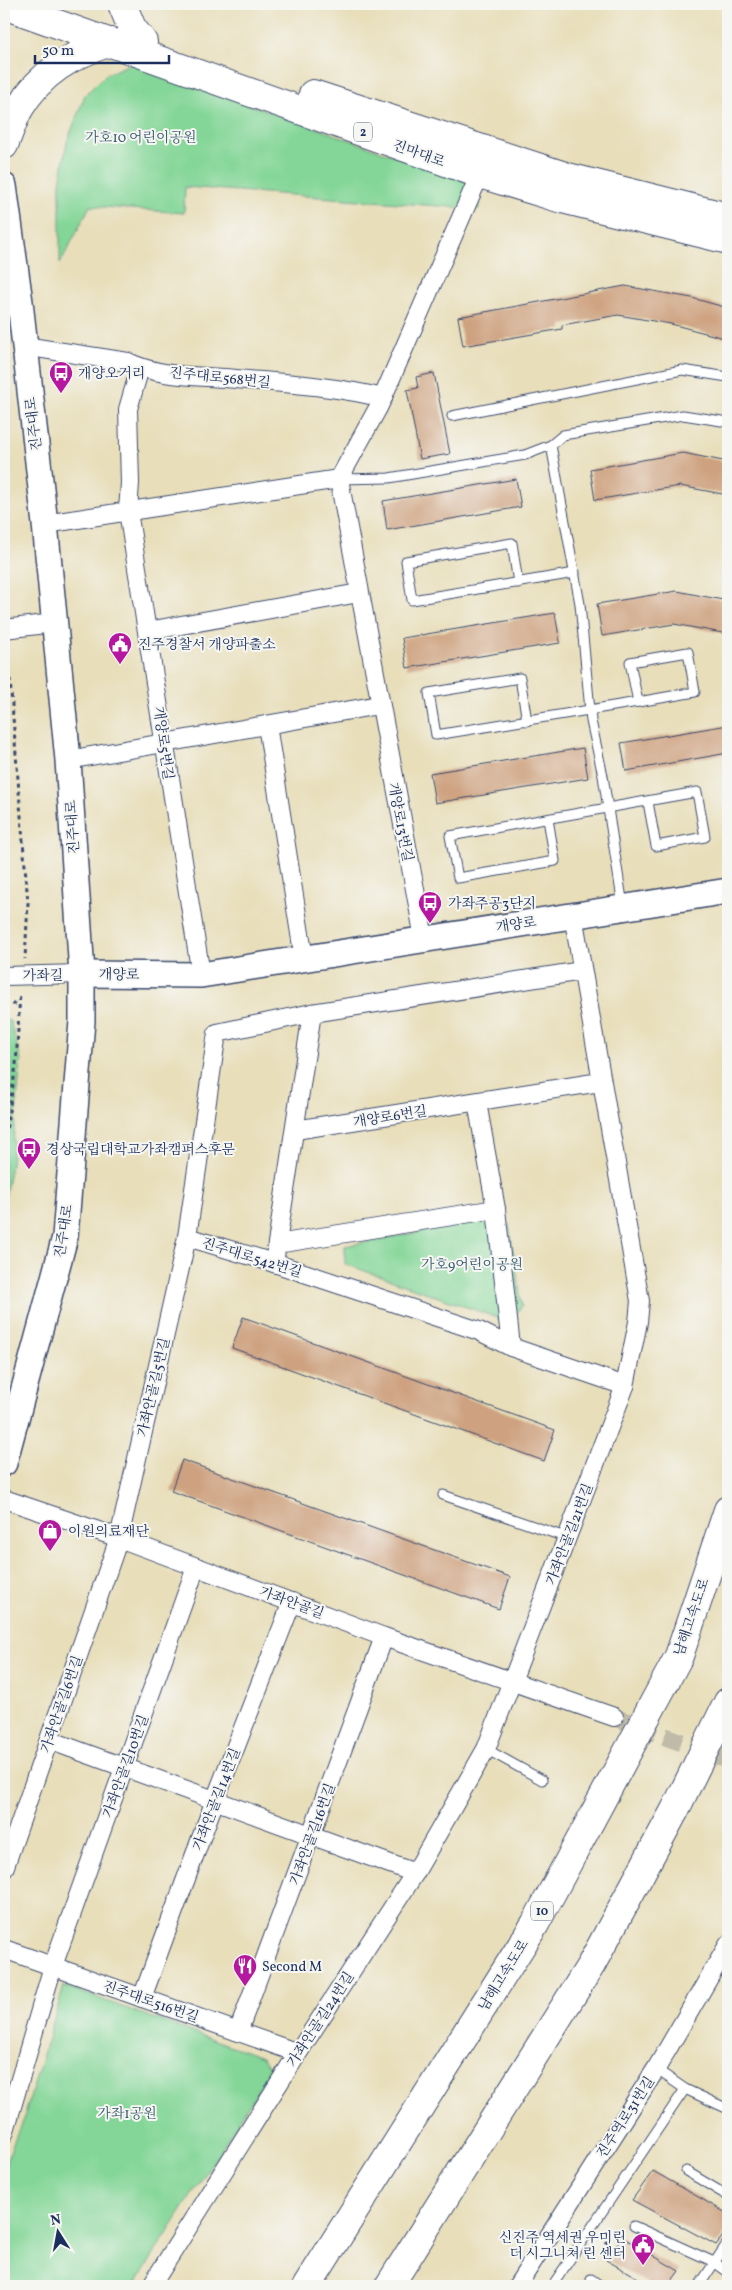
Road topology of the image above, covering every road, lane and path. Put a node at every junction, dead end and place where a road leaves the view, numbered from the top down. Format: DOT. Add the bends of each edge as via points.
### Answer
graph roads {
  1 [pos="8,4"];
  2 [pos="122,4"];
  3 [pos="4,5"];
  4 [pos="111,42"];
  5 [pos="143,42"];
  6 [pos="4,145"];
  7 [pos="480,174"];
  8 [pos="4,186"];
  9 [pos="728,217"];
  10 [pos="728,240"];
  11 [pos="24,346"];
  12 [pos="140,368"];
  13 [pos="728,377"];
  14 [pos="383,398"];
  15 [pos="452,416"];
  16 [pos="728,422"];
  17 [pos="551,445"];
  18 [pos="339,479"];
  19 [pos="128,511"];
  20 [pos="45,524"];
  21 [pos="575,573"];
  22 [pos="518,583"];
  23 [pos="359,593"];
  24 [pos="54,623"];
  25 [pos="4,629"];
  26 [pos="148,631"];
  27 [pos="8,655"];
  28 [pos="638,702"];
  29 [pos="379,705"];
  30 [pos="590,710"];
  31 [pos="527,720"];
  32 [pos="267,725"];
  33 [pos="165,744"];
  34 [pos="68,760"];
  35 [pos="648,802"];
  36 [pos="607,808"];
  37 [pos="548,819"];
  38 [pos="728,890"];
  39 [pos="623,906"];
  40 [pos="573,915"];
  41 [pos="424,938"];
  42 [pos="25,959"];
  43 [pos="304,959"];
  44 [pos="582,971"];
  45 [pos="82,974"];
  46 [pos="200,975"];
  47 [pos="4,976"];
  48 [pos="21,988"];
  49 [pos="4,1004"];
  50 [pos="20,1004"];
  51 [pos="312,1013"];
  52 [pos="600,1082"];
  53 [pos="477,1102"];
  54 [pos="295,1130"];
  55 [pos="4,1144"];
  56 [pos="496,1209"];
  57 [pos="188,1237"];
  58 [pos="277,1244"];
  59 [pos="274,1263"];
  60 [pos="511,1347"];
  61 [pos="625,1386"];
  62 [pos="4,1463"];
  63 [pos="443,1495"];
  64 [pos="4,1499"];
  65 [pos="728,1510"];
  66 [pos="119,1538"];
  67 [pos="568,1538"];
  68 [pos="196,1567"];
  69 [pos="292,1602"];
  70 [pos="384,1636"];
  71 [pos="511,1681"];
  72 [pos="728,1702"];
  73 [pos="614,1717"];
  74 [pos="49,1740"];
  75 [pos="486,1749"];
  76 [pos="125,1767"];
  77 [pos="542,1780"];
  78 [pos="215,1800"];
  79 [pos="311,1836"];
  80 [pos="4,1869"];
  81 [pos="415,1873"];
  82 [pos="728,1945"];
  83 [pos="4,1949"];
  84 [pos="53,1966"];
  85 [pos="142,1998"];
  86 [pos="238,2032"];
  87 [pos="298,2053"];
  88 [pos="656,2069"];
  89 [pos="685,2089"];
  90 [pos="728,2110"];
  91 [pos="4,2134"];
  92 [pos="686,2172"];
  93 [pos="728,2196"];
  94 [pos="634,2226"];
  95 [pos="599,2236"];
  96 [pos="728,2242"];
  97 [pos="614,2248"];
  98 [pos="714,2262"];
  99 [pos="728,2272"];
  100 [pos="591,2279"];
  101 [pos="151,2286"];
  102 [pos="307,2286"];
  103 [pos="389,2286"];
  104 [pos="517,2286"];
  105 [pos="552,2286"];
  106 [pos="601,2286"];
  107 [pos="699,2286"];
  1 -- 5 [label="highway, 진마대로 / 2"];
  2 -- 5 [label="highway" via="132,28"];
  3 -- 4 [label="highway, 진마대로 / 2"];
  4 -- 6 [label="highway" via="63,62 39,83 19,109"];
  4 -- 7 [label="highway, 진마대로 / 2"];
  5 -- 9 [label="highway, 진마대로 / 2" via="253,74 568,177"];
  7 -- 10 [label="highway, 진마대로 / 2" via="562,199"];
  7 -- 14 [label="street"];
  8 -- 11 [label="street, 진주대로"];
  11 -- 12 [label="street, 진주대로568번길" via="128,362"];
  11 -- 20 [label="street, 진주대로"];
  12 -- 14 [label="street, 진주대로568번길" via="205,377 342,388"];
  12 -- 19 [label="street" via="128,409"];
  13 -- 15 [label="lane" via="682,370"];
  14 -- 18 [label="street"];
  16 -- 17 [label="lane" via="683,415 563,435"];
  17 -- 18 [label="lane" via="525,455 399,476"];
  17 -- 21 [label="lane"];
  18 -- 19 [label="street"];
  18 -- 23 [label="street, 개양로13번길"];
  19 -- 20 [label="street"];
  19 -- 26 [label="street, 개양로5번길"];
  20 -- 24 [label="street, 진주대로"];
  21 -- 22 [label="lane"];
  21 -- 30 [label="lane"];
  22 -- 22 [label="lane" via="412,600 406,561 512,544"];
  23 -- 26 [label="street"];
  23 -- 29 [label="street, 개양로13번길"];
  24 -- 25 [label="street"];
  24 -- 34 [label="street, 진주대로"];
  26 -- 33 [label="street, 개양로5번길"];
  27 -- 42 [label="path" via="27,893"];
  28 -- 28 [label="lane" via="630,662 688,652 695,692"];
  28 -- 30 [label="lane"];
  29 -- 32 [label="street"];
  29 -- 41 [label="street, 개양로13번길"];
  30 -- 31 [label="lane"];
  30 -- 36 [label="lane"];
  31 -- 31 [label="lane" via="436,736 429,693 520,678"];
  32 -- 33 [label="street"];
  32 -- 43 [label="street"];
  33 -- 34 [label="street"];
  33 -- 46 [label="street, 개양로5번길"];
  34 -- 45 [label="street, 진주대로"];
  35 -- 35 [label="lane" via="656,846 705,837 697,792"];
  35 -- 36 [label="lane"];
  36 -- 37 [label="lane"];
  36 -- 39 [label="lane"];
  37 -- 37 [label="lane" via="450,836 458,878 555,860"];
  38 -- 39 [label="street, 개양로"];
  39 -- 40 [label="street, 개양로"];
  40 -- 41 [label="street, 개양로"];
  40 -- 44 [label="street"];
  41 -- 43 [label="street, 개양로"];
  43 -- 46 [label="street, 개양로"];
  44 -- 51 [label="street"];
  44 -- 52 [label="street"];
  45 -- 46 [label="street, 개양로"];
  45 -- 47 [label="street, 가좌길"];
  45 -- 62 [label="street, 진주대로" via="82,1021 65,1237"];
  48 -- 50 [label="path"];
  49 -- 50 [label="path"];
  50 -- 55 [label="path" via="16,1065"];
  51 -- 54 [label="street"];
  51 -- 57 [label="street, 진주대로542번길" via="217,1033"];
  52 -- 53 [label="street, 개양로6번길"];
  52 -- 61 [label="street" via="640,1301"];
  53 -- 54 [label="street, 개양로6번길"];
  53 -- 56 [label="street"];
  54 -- 58 [label="street"];
  56 -- 58 [label="street, 진주대로542번길"];
  56 -- 60 [label="street"];
  57 -- 59 [label="street, 진주대로542번길"];
  57 -- 66 [label="street, 가좌안골길5번길"];
  58 -- 59 [label="street"];
  59 -- 60 [label="street, 진주대로542번길" via="479,1331"];
  60 -- 61 [label="street, 진주대로542번길"];
  61 -- 67 [label="street, 가좌안골길21번길"];
  63 -- 67 [label="lane"];
  64 -- 66 [label="street, 가좌안골길"];
  65 -- 102 [label="highway, 남해고속도로 / 10" via="679,1656 539,1916"];
  66 -- 68 [label="street, 가좌안골길"];
  66 -- 74 [label="street, 가좌안골길6번길"];
  67 -- 71 [label="street, 가좌안골길21번길"];
  68 -- 69 [label="street, 가좌안골길"];
  68 -- 76 [label="street, 가좌안골길10번길"];
  69 -- 70 [label="street, 가좌안골길"];
  69 -- 78 [label="street, 가좌안골길14번길"];
  70 -- 71 [label="street, 가좌안골길"];
  70 -- 79 [label="street, 가좌안골길16번길"];
  71 -- 73 [label="street, 가좌안골길"];
  71 -- 75 [label="street"];
  72 -- 103 [label="highway" via="591,1966"];
  74 -- 76 [label="street"];
  74 -- 80 [label="street, 가좌안골길6번길"];
  75 -- 77 [label="lane"];
  75 -- 81 [label="street, 가좌안골길24번길"];
  76 -- 78 [label="street"];
  76 -- 84 [label="street, 가좌안골길10번길"];
  78 -- 79 [label="street"];
  78 -- 85 [label="street, 가좌안골길14번길"];
  79 -- 81 [label="street"];
  79 -- 86 [label="street, 가좌안골길16번길"];
  81 -- 87 [label="street, 가좌안골길24번길"];
  82 -- 88 [label="street, 진주역로31번길"];
  83 -- 84 [label="street, 진주대로516번길"];
  84 -- 85 [label="street, 진주대로516번길"];
  84 -- 91 [label="street, 가좌안골길10번길"];
  85 -- 86 [label="street, 진주대로516번길"];
  86 -- 87 [label="street, 진주대로516번길"];
  87 -- 101 [label="street, 가좌안골길24번길"];
  88 -- 89 [label="lane"];
  88 -- 104 [label="street, 진주역로31번길"];
  89 -- 90 [label="lane"];
  89 -- 105 [label="lane"];
  92 -- 93 [label="lane"];
  94 -- 98 [label="lane"];
  95 -- 97 [label="path"];
  96 -- 98 [label="lane"];
  98 -- 99 [label="lane"];
  98 -- 107 [label="lane"];
  100 -- 106 [label="lane"];
}
